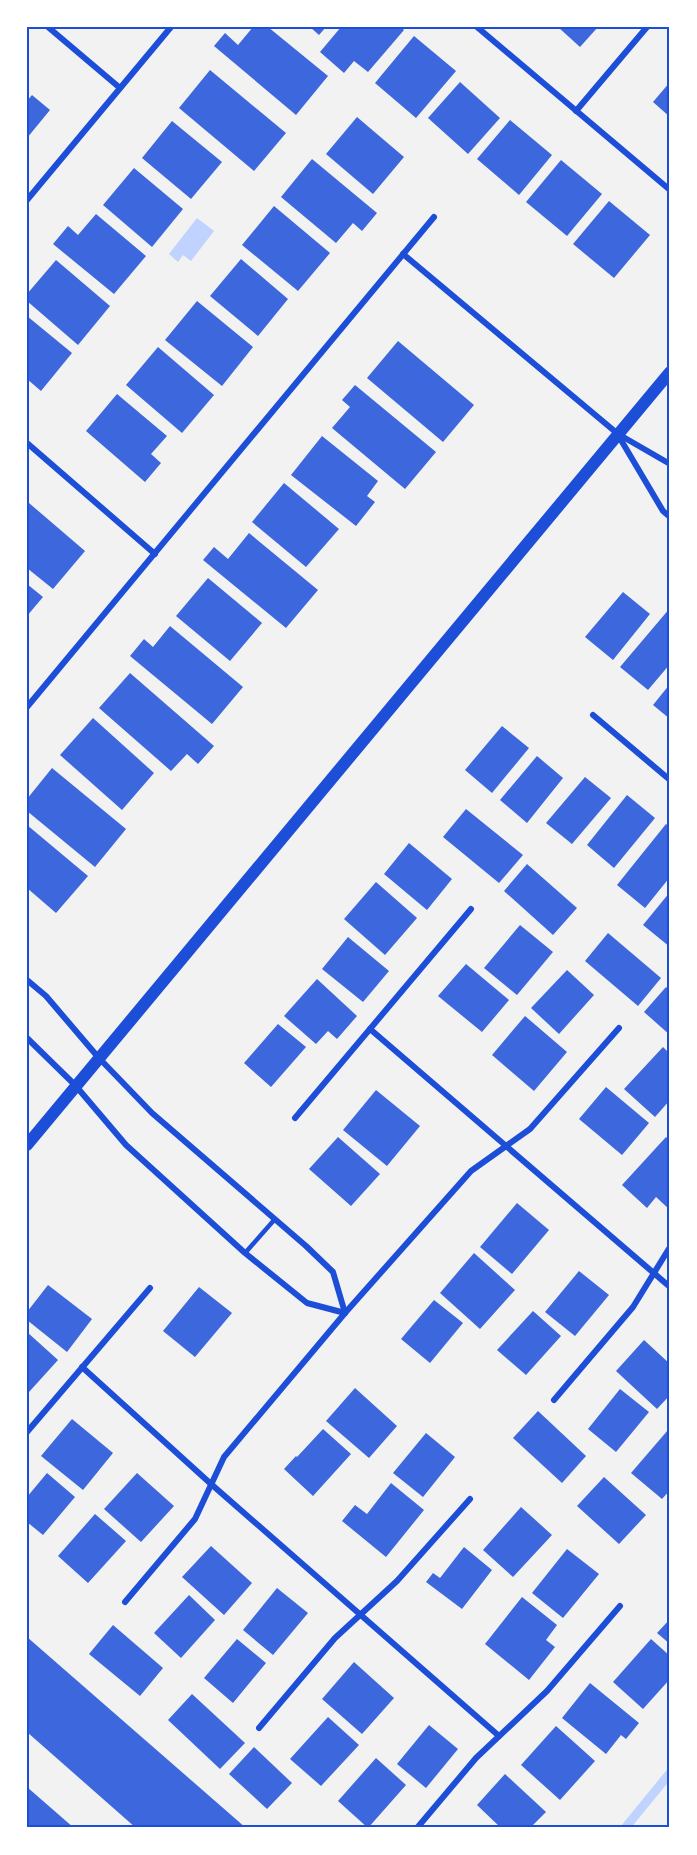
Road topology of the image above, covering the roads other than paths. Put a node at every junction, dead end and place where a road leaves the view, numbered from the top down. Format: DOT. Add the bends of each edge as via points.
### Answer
graph roads {
  1 [pos="48,27"];
  2 [pos="171,27"];
  3 [pos="477,27"];
  4 [pos="647,27"];
  5 [pos="120,88"];
  6 [pos="576,111"];
  7 [pos="670,190"];
  8 [pos="27,201"];
  9 [pos="434,217"];
  10 [pos="403,254"];
  11 [pos="670,372"];
  12 [pos="618,434"];
  13 [pos="27,443"];
  14 [pos="670,465"];
  15 [pos="670,517"];
  16 [pos="155,554"];
  17 [pos="27,708"];
  18 [pos="592,715"];
  19 [pos="670,780"];
  20 [pos="471,909"];
  21 [pos="27,980"];
  22 [pos="619,1028"];
  23 [pos="370,1029"];
  24 [pos="27,1038"];
  25 [pos="98,1057"];
  26 [pos="75,1085"];
  27 [pos="295,1118"];
  28 [pos="27,1145"];
  29 [pos="506,1145"];
  30 [pos="275,1219"];
  31 [pos="670,1247"];
  32 [pos="245,1253"];
  33 [pos="654,1273"];
  34 [pos="670,1287"];
  35 [pos="150,1288"];
  36 [pos="345,1314"];
  37 [pos="82,1367"];
  38 [pos="554,1400"];
  39 [pos="27,1432"];
  40 [pos="211,1484"];
  41 [pos="470,1498"];
  42 [pos="125,1602"];
  43 [pos="620,1606"];
  44 [pos="361,1614"];
  45 [pos="258,1728"];
  46 [pos="499,1736"];
  47 [pos="417,1828"];
  1 -- 5 [label="street"];
  2 -- 5 [label="street"];
  3 -- 6 [label="street"];
  4 -- 6 [label="street"];
  5 -- 8 [label="street"];
  6 -- 7 [label="street"];
  9 -- 10 [label="street"];
  10 -- 12 [label="street"];
  10 -- 16 [label="street"];
  11 -- 12 [label="main road"];
  12 -- 14 [label="street"];
  12 -- 15 [label="street"];
  12 -- 25 [label="main road"];
  13 -- 16 [label="street"];
  16 -- 17 [label="street"];
  18 -- 19 [label="street"];
  20 -- 23 [label="street"];
  21 -- 25 [label="street" via="46,996"];
  22 -- 29 [label="street" via="530,1129"];
  23 -- 27 [label="street"];
  23 -- 29 [label="street"];
  24 -- 26 [label="street"];
  25 -- 26 [label="main road"];
  25 -- 30 [label="street" via="152,1113"];
  26 -- 28 [label="main road"];
  26 -- 32 [label="street" via="126,1144"];
  29 -- 33 [label="street"];
  29 -- 36 [label="street" via="471,1171"];
  30 -- 32 [label="lane"];
  30 -- 36 [label="street" via="333,1272"];
  31 -- 33 [label="street"];
  32 -- 36 [label="street" via="307,1303"];
  33 -- 34 [label="street"];
  33 -- 38 [label="street" via="633,1307"];
  35 -- 37 [label="street"];
  36 -- 40 [label="street" via="224,1457"];
  37 -- 39 [label="street"];
  37 -- 40 [label="street"];
  40 -- 42 [label="street" via="195,1519"];
  40 -- 44 [label="street"];
  41 -- 44 [label="street" via="397,1581"];
  43 -- 46 [label="street" via="548,1691"];
  44 -- 45 [label="street" via="335,1638"];
  44 -- 46 [label="street"];
  46 -- 47 [label="street"];
}
